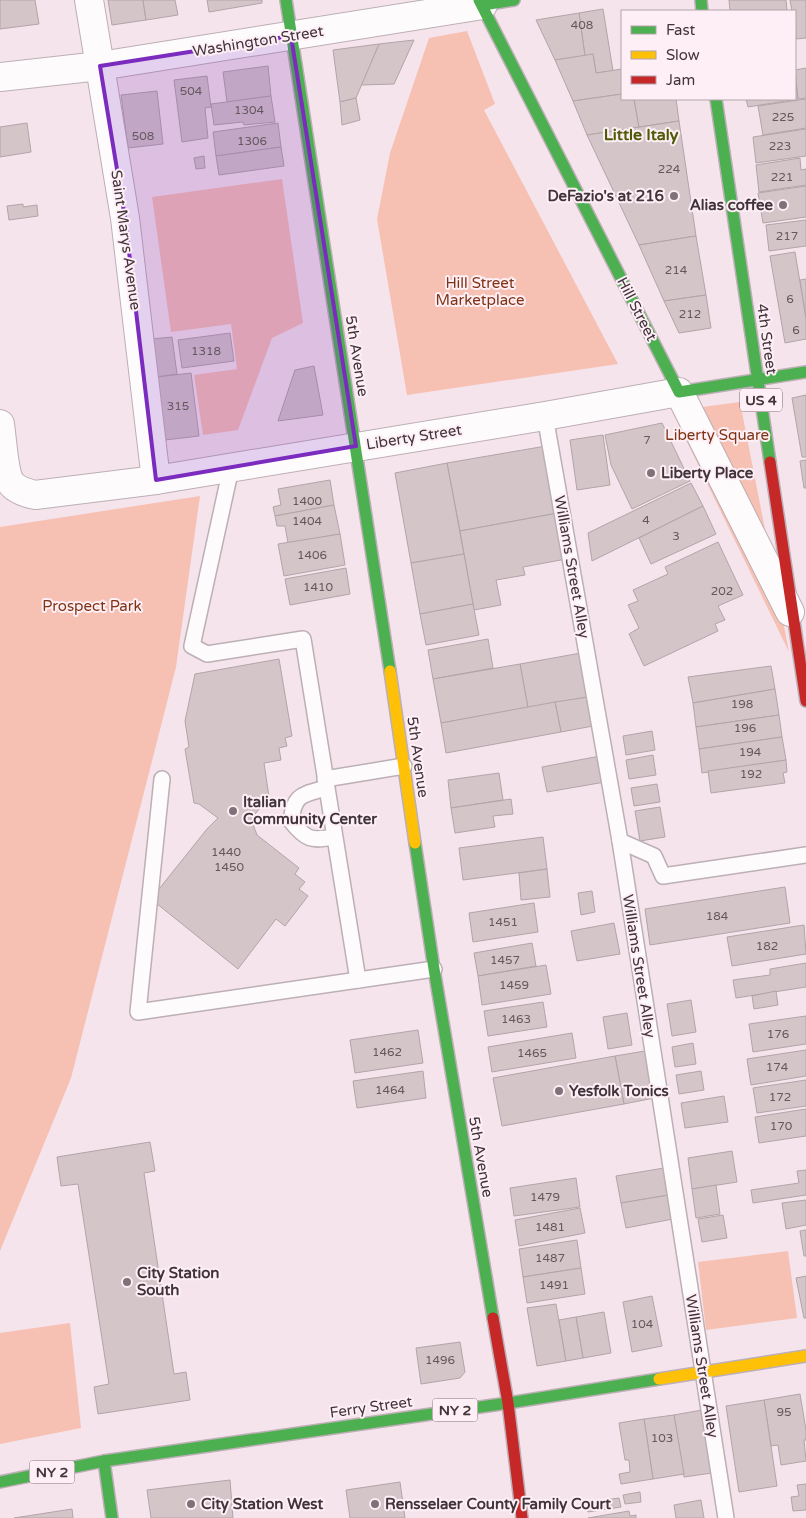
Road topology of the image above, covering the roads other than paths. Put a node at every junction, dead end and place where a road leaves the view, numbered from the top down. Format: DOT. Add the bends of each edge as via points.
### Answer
graph roads {
  1 [pos="89,0"];
  2 [pos="286,0"];
  3 [pos="514,0"];
  4 [pos="481,3"];
  5 [pos="291,36"];
  6 [pos="100,66"];
  7 [pos="0,77"];
  8 [pos="716,100"];
  9 [pos="806,372"];
  10 [pos="758,380"];
  11 [pos="679,392"];
  12 [pos="545,416"];
  13 [pos="0,424"];
  14 [pos="356,446"];
  15 [pos="231,468"];
  16 [pos="156,480"];
  17 [pos="799,631"];
  18 [pos="806,702"];
  19 [pos="404,766"];
  20 [pos="162,779"];
  21 [pos="326,783"];
  22 [pos="334,837"];
  23 [pos="620,841"];
  24 [pos="806,855"];
  25 [pos="434,970"];
  26 [pos="358,980"];
  27 [pos="806,1356"];
  28 [pos="704,1371"];
  29 [pos="508,1403"];
  30 [pos="104,1461"];
  31 [pos="0,1482"];
  32 [pos="112,1518"];
  33 [pos="522,1518"];
  34 [pos="726,1518"];
  1 -- 6 [label="street, Saint Marys Avenue"];
  2 -- 5 [label="street, 5th Avenue"];
  3 -- 4 [label="street, Washington Street"];
  4 -- 5 [label="street, Washington Street"];
  4 -- 11 [label="street, Hill Street"];
  5 -- 6 [label="street, Washington Street"];
  5 -- 14 [label="street, 5th Avenue"];
  6 -- 7 [label="street, Washington Street"];
  6 -- 16 [label="street, Saint Marys Avenue" via="125,218"];
  8 -- 10 [label="street, 4th Street / US 4"];
  9 -- 10 [label="street, Liberty Street"];
  10 -- 11 [label="street, Liberty Street"];
  10 -- 17 [label="street, 4th Street / US 4"];
  11 -- 12 [label="street, Liberty Street"];
  11 -- 17 [label="street, Hill Street"];
  12 -- 14 [label="street, Liberty Street"];
  12 -- 23 [label="lane, Williams Street Alley"];
  13 -- 16 [label="street, Liberty Street" via="9,477 22,491 35,495"];
  14 -- 15 [label="street, Liberty Street"];
  14 -- 19 [label="street, 5th Avenue"];
  15 -- 16 [label="street, Liberty Street"];
  15 -- 21 [label="lane" via="192,646 207,654 303,639"];
  17 -- 18 [label="street, 4th Street / US 4"];
  19 -- 21 [label="lane"];
  19 -- 25 [label="street, 5th Avenue"];
  20 -- 26 [label="lane" via="138,1012"];
  21 -- 22 [label="lane"];
  21 -- 22 [label="lane" via="302,794 293,805 291,821 302,835 316,840"];
  22 -- 26 [label="lane"];
  23 -- 24 [label="lane" via="654,856 663,876"];
  23 -- 28 [label="lane, Williams Street Alley"];
  25 -- 26 [label="lane"];
  25 -- 29 [label="street, 5th Avenue"];
  27 -- 28 [label="street, Ferry Street / NY 2"];
  28 -- 29 [label="street, Ferry Street / NY 2"];
  28 -- 34 [label="lane, Williams Street Alley"];
  29 -- 30 [label="street, Ferry Street / NY 2"];
  29 -- 33 [label="street, 5th Avenue"];
  30 -- 31 [label="street, Ferry Street / NY 2"];
  30 -- 32 [label="street"];
}
